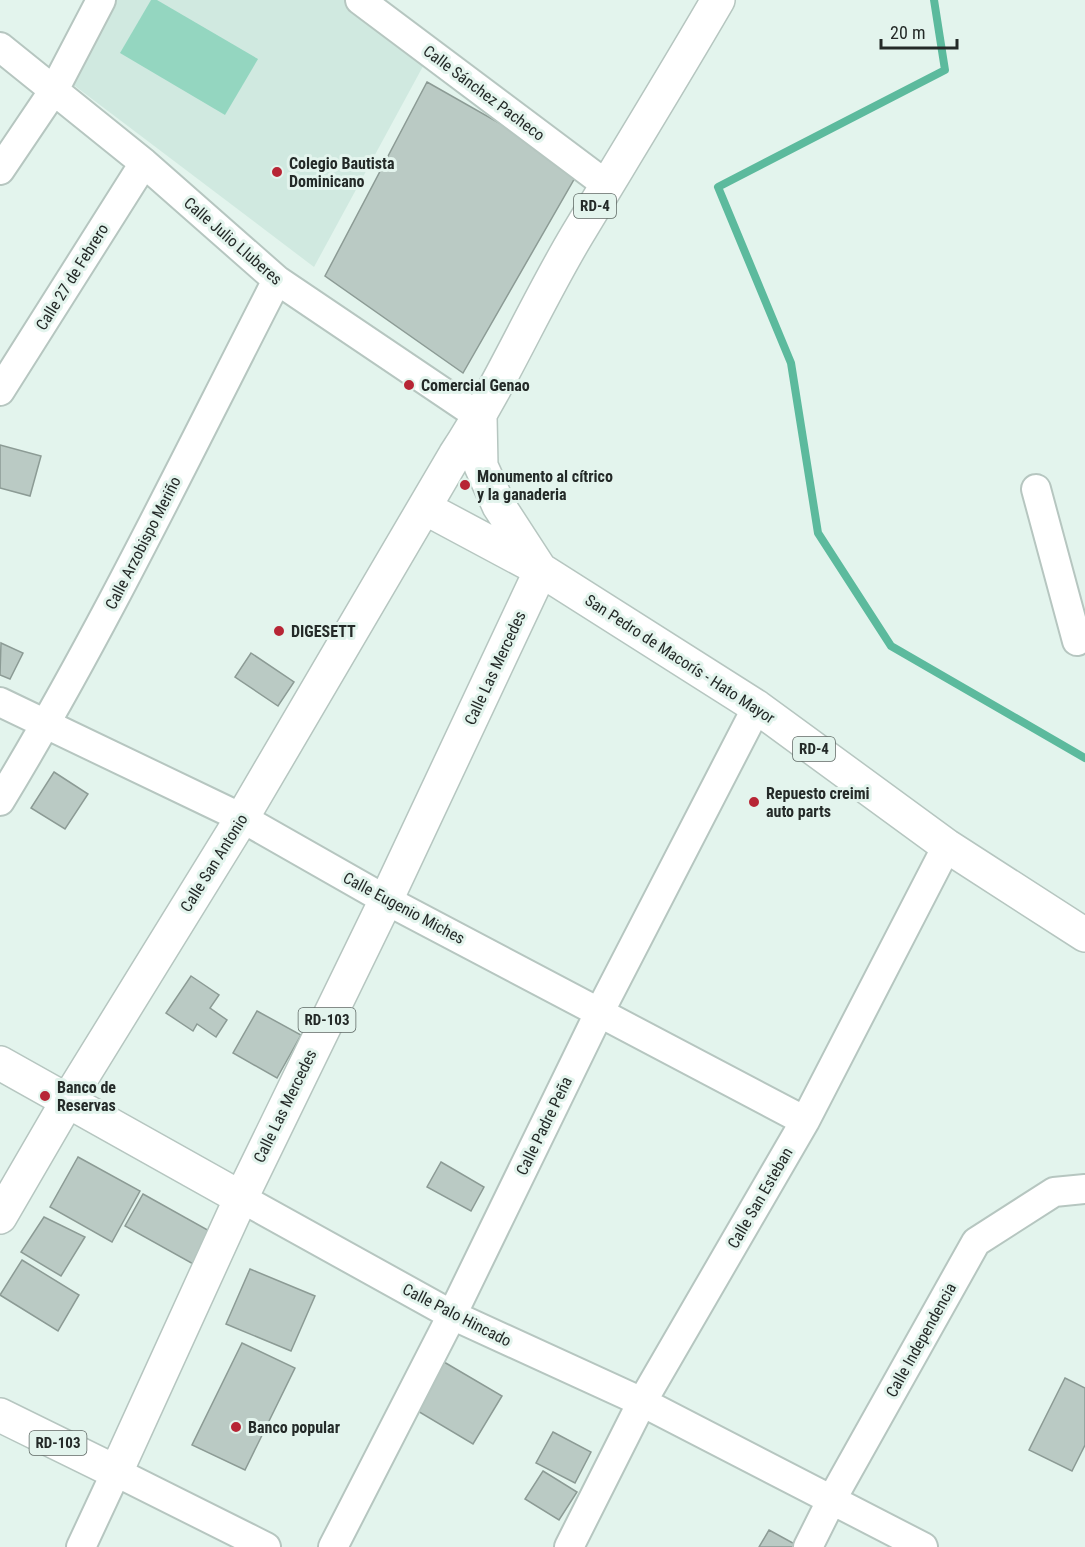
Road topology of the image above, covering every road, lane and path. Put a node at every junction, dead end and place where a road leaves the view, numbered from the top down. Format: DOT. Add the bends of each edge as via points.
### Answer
graph roads {
  1 [pos="102,0"];
  2 [pos="360,0"];
  3 [pos="718,0"];
  4 [pos="0,47"];
  5 [pos="54,90"];
  6 [pos="144,164"];
  7 [pos="0,170"];
  8 [pos="608,186"];
  9 [pos="277,280"];
  10 [pos="0,392"];
  11 [pos="480,417"];
  12 [pos="1036,489"];
  13 [pos="425,508"];
  14 [pos="540,570"];
  15 [pos="1082,645"];
  16 [pos="0,702"];
  17 [pos="757,706"];
  18 [pos="47,723"];
  19 [pos="0,801"];
  20 [pos="242,818"];
  21 [pos="947,846"];
  22 [pos="386,900"];
  23 [pos="1084,935"];
  24 [pos="600,1011"];
  25 [pos="0,1063"];
  26 [pos="68,1100"];
  27 [pos="805,1121"];
  28 [pos="1085,1189"];
  29 [pos="241,1198"];
  30 [pos="0,1217"];
  31 [pos="452,1315"];
  32 [pos="642,1402"];
  33 [pos="0,1415"];
  34 [pos="116,1472"];
  35 [pos="832,1499"];
  36 [pos="81,1547"];
  37 [pos="266,1547"];
  38 [pos="333,1547"];
  39 [pos="568,1547"];
  40 [pos="808,1547"];
  41 [pos="923,1547"];
  1 -- 5 [label="street"];
  2 -- 8 [label="street, Calle Sánchez Pacheco"];
  3 -- 8 [label="main road, RD-4"];
  4 -- 5 [label="street, Calle Julio Lluberes"];
  5 -- 6 [label="street, Calle Julio Lluberes"];
  5 -- 7 [label="street"];
  6 -- 9 [label="street, Calle Julio Lluberes"];
  6 -- 10 [label="street, Calle 27 de Febrero"];
  8 -- 11 [label="main road, RD-4"];
  9 -- 11 [label="street, Calle Julio Lluberes"];
  9 -- 18 [label="street, Calle Arzobispo Meriño" via="121,588"];
  11 -- 13 [label="main road, RD-4"];
  11 -- 14 [label="main road, San Pedro de Macorís - Hato Mayor / RD-4" via="481,466 499,506"];
  12 -- 15 [label="street"];
  13 -- 14 [label="main road, San Pedro de Macorís - Hato Mayor / RD-4"];
  13 -- 20 [label="main road, Calle San Antonio"];
  14 -- 17 [label="main road, San Pedro de Macorís - Hato Mayor / RD-4"];
  14 -- 22 [label="main road, Calle Las Mercedes / RD-103"];
  16 -- 18 [label="street, Calle Eugenio Miches"];
  17 -- 21 [label="main road, San Pedro de Macorís - Hato Mayor / RD-4"];
  17 -- 24 [label="street, Calle Padre Peña"];
  18 -- 19 [label="street, Calle Arzobispo Meriño"];
  18 -- 20 [label="street, Calle Eugenio Miches"];
  20 -- 22 [label="street, Calle Eugenio Miches"];
  20 -- 26 [label="main road, Calle San Antonio"];
  21 -- 23 [label="main road, San Pedro de Macorís - Hato Mayor / RD-4"];
  21 -- 27 [label="street, Calle San Esteban"];
  22 -- 24 [label="street, Calle Eugenio Miches"];
  22 -- 29 [label="main road, Calle Las Mercedes / RD-103"];
  24 -- 27 [label="street, Calle Eugenio Miches"];
  24 -- 31 [label="street, Calle Padre Peña"];
  25 -- 26 [label="main road, Calle Palo Hincado"];
  26 -- 29 [label="main road, Calle Palo Hincado"];
  26 -- 30 [label="main road, Calle San Antonio"];
  27 -- 32 [label="street, Calle San Esteban"];
  28 -- 35 [label="street, Calle Independencia" via="1054,1192 976,1242"];
  29 -- 31 [label="street, Calle Palo Hincado"];
  29 -- 34 [label="main road, Calle Las Mercedes / RD-103"];
  31 -- 32 [label="street, Calle Palo Hincado"];
  31 -- 38 [label="street, Calle Padre Peña"];
  32 -- 35 [label="street, Calle Palo Hincado"];
  32 -- 39 [label="street, Calle San Esteban"];
  33 -- 34 [label="main road, RD-103"];
  34 -- 36 [label="street, Calle Las Mercedes"];
  34 -- 37 [label="street"];
  35 -- 40 [label="street, Calle Independencia"];
  35 -- 41 [label="street, Calle Palo Hincado"];
}
